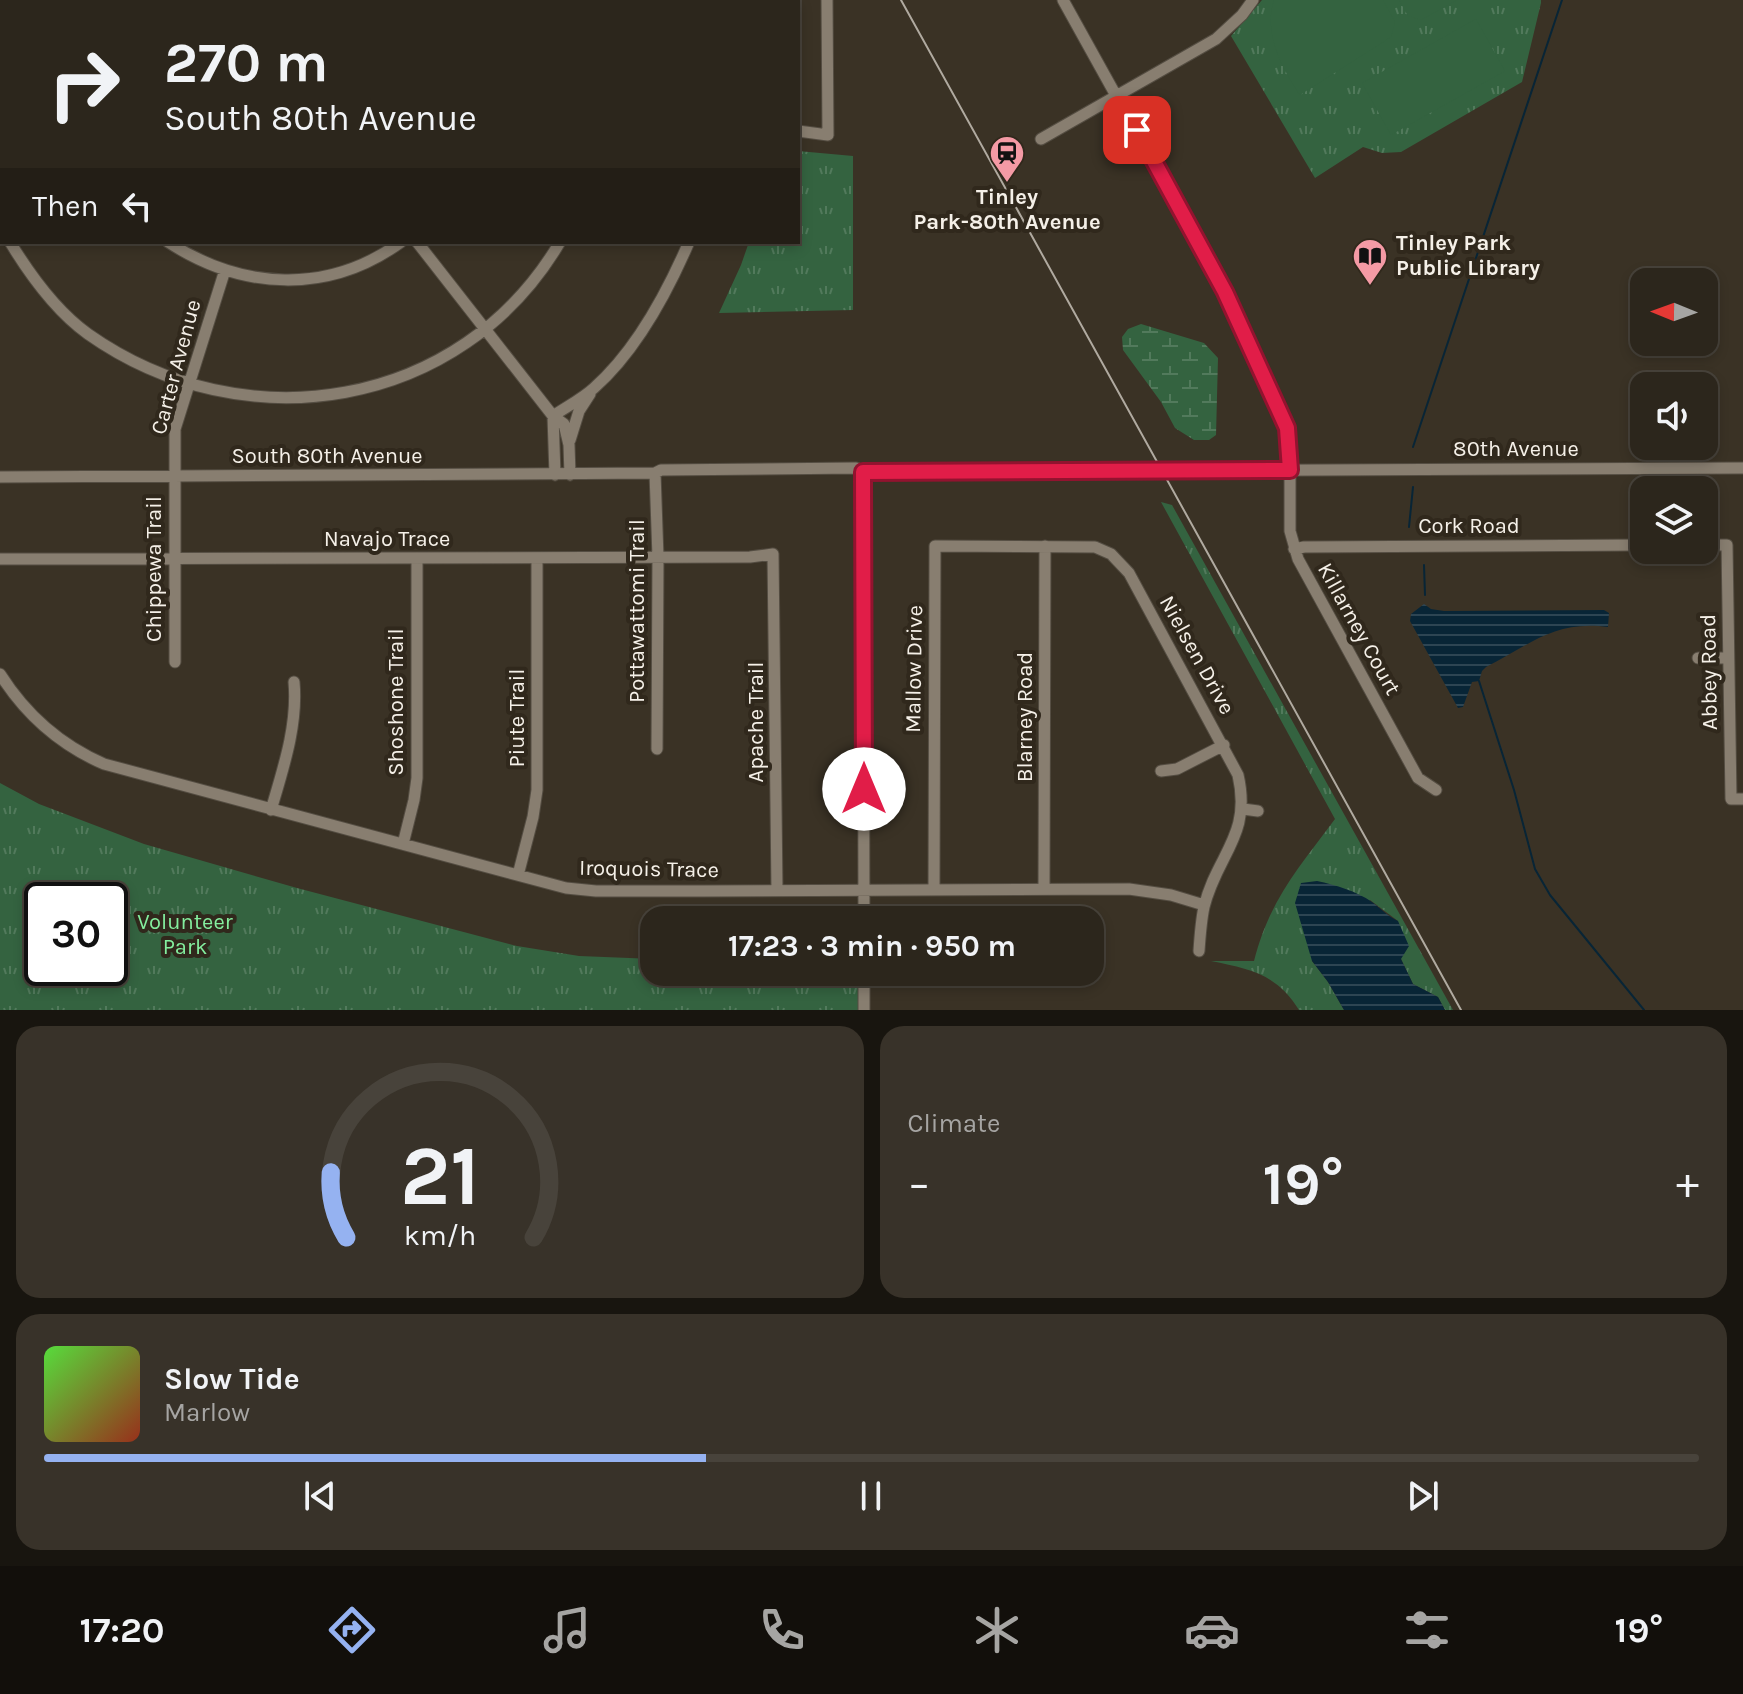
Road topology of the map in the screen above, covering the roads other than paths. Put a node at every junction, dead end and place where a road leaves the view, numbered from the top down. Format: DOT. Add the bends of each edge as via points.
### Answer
graph roads {
  1 [pos="827,0"];
  2 [pos="1063,0"];
  3 [pos="1253,0"];
  4 [pos="1118,96"];
  5 [pos="800,131"];
  6 [pos="1041,139"];
  7 [pos="11,244"];
  8 [pos="172,244"];
  9 [pos="398,244"];
  10 [pos="419,244"];
  11 [pos="559,244"];
  12 [pos="688,244"];
  13 [pos="225,270"];
  14 [pos="486,328"];
  15 [pos="190,385"];
  16 [pos="593,389"];
  17 [pos="553,416"];
  18 [pos="569,445"];
  19 [pos="1743,468"];
  20 [pos="1290,470"];
  21 [pos="863,472"];
  22 [pos="655,473"];
  23 [pos="555,475"];
  24 [pos="570,475"];
  25 [pos="174,476"];
  26 [pos="0,477"];
  27 [pos="1630,545"];
  28 [pos="1718,545"];
  29 [pos="935,546"];
  30 [pos="1045,546"];
  31 [pos="1294,549"];
  32 [pos="773,554"];
  33 [pos="658,557"];
  34 [pos="417,558"];
  35 [pos="537,558"];
  36 [pos="0,559"];
  37 [pos="174,560"];
  38 [pos="1698,658"];
  39 [pos="1728,658"];
  40 [pos="175,662"];
  41 [pos="0,674"];
  42 [pos="294,682"];
  43 [pos="1224,745"];
  44 [pos="657,749"];
  45 [pos="1161,771"];
  46 [pos="1436,790"];
  47 [pos="1737,799"];
  48 [pos="1243,809"];
  49 [pos="271,810"];
  50 [pos="1258,811"];
  51 [pos="403,844"];
  52 [pos="518,875"];
  53 [pos="864,889"];
  54 [pos="934,889"];
  55 [pos="1044,889"];
  56 [pos="777,890"];
  57 [pos="1204,905"];
  58 [pos="864,906"];
  59 [pos="1199,951"];
  60 [pos="864,986"];
  61 [pos="864,1010"];
  1 -- 5 [label="street" via="828,135"];
  2 -- 4 [label="street, Killarney Court"];
  3 -- 4 [label="street" via="1216,39"];
  4 -- 6 [label="street"];
  4 -- 20 [label="street, Killarney Court" via="1225,292 1287,428"];
  7 -- 15 [label="street" via="54,303 86,333 134,362"];
  8 -- 13 [label="street"];
  9 -- 13 [label="street" via="364,264 317,277 272,280"];
  10 -- 14 [label="street"];
  11 -- 14 [label="street" via="524,291"];
  12 -- 16 [label="street" via="651,316"];
  13 -- 15 [label="street, Carter Avenue"];
  14 -- 15 [label="street" via="420,369 342,394 277,399"];
  14 -- 17 [label="street"];
  15 -- 25 [label="street, Carter Avenue" via="175,429"];
  16 -- 17 [label="street"];
  16 -- 18 [label="street" via="579,411"];
  17 -- 18 [label="street" via="564,424"];
  17 -- 23 [label="street"];
  18 -- 24 [label="street"];
  19 -- 20 [label="street, 80th Avenue"];
  20 -- 21 [label="street, South 80th Avenue"];
  20 -- 31 [label="street, Killarney Court"];
  21 -- 22 [label="street, South 80th Avenue" via="848,468"];
  21 -- 53 [label="street"];
  22 -- 24 [label="street, South 80th Avenue"];
  22 -- 33 [label="street, Pottawattomi Trail"];
  23 -- 24 [label="street, South 80th Avenue"];
  23 -- 25 [label="street, South 80th Avenue"];
  25 -- 26 [label="street, South 80th Avenue"];
  25 -- 37 [label="street, Chippewa Trail"];
  27 -- 31 [label="street, Cork Road"];
  28 -- 39 [label="street, Abbey Road" via="1727,545"];
  29 -- 30 [label="street, Nielsen Drive"];
  29 -- 54 [label="street, Mallow Drive"];
  30 -- 43 [label="street, Nielsen Drive" via="1095,547 1123,565"];
  30 -- 55 [label="street, Blarney Road"];
  31 -- 46 [label="street, Killarney Court" via="1418,778"];
  32 -- 33 [label="street, Navajo Trace"];
  32 -- 56 [label="street, Apache Trail"];
  33 -- 35 [label="street, Navajo Trace"];
  33 -- 44 [label="street, Pottawattomi Trail"];
  34 -- 35 [label="street, Navajo Trace"];
  34 -- 37 [label="street, Navajo Trace"];
  34 -- 51 [label="street, Shoshone Trail" via="417,778"];
  35 -- 52 [label="street, Piute Trail" via="537,790"];
  36 -- 37 [label="street, Navajo Trace"];
  37 -- 40 [label="street, Chippewa Trail"];
  38 -- 39 [label="street"];
  39 -- 47 [label="street, Abbey Road"];
  41 -- 49 [label="street, Iroquois Trace" via="37,721 89,757"];
  42 -- 49 [label="street" via="293,723"];
  43 -- 45 [label="street" via="1177,769"];
  43 -- 48 [label="street, Nielsen Drive" via="1238,775"];
  48 -- 50 [label="street"];
  48 -- 57 [label="street, Nielsen Drive"];
  49 -- 51 [label="street, Iroquois Trace"];
  51 -- 52 [label="street, Iroquois Trace"];
  52 -- 56 [label="street, Iroquois Trace" via="585,890"];
  53 -- 54 [label="street, Iroquois Trace"];
  53 -- 56 [label="street, Iroquois Trace"];
  53 -- 58 [label="street"];
  54 -- 55 [label="street, Iroquois Trace"];
  55 -- 57 [label="street, Iroquois Trace" via="1129,889"];
  57 -- 59 [label="street, Nielsen Drive"];
  60 -- 61 [label="street"];
}
